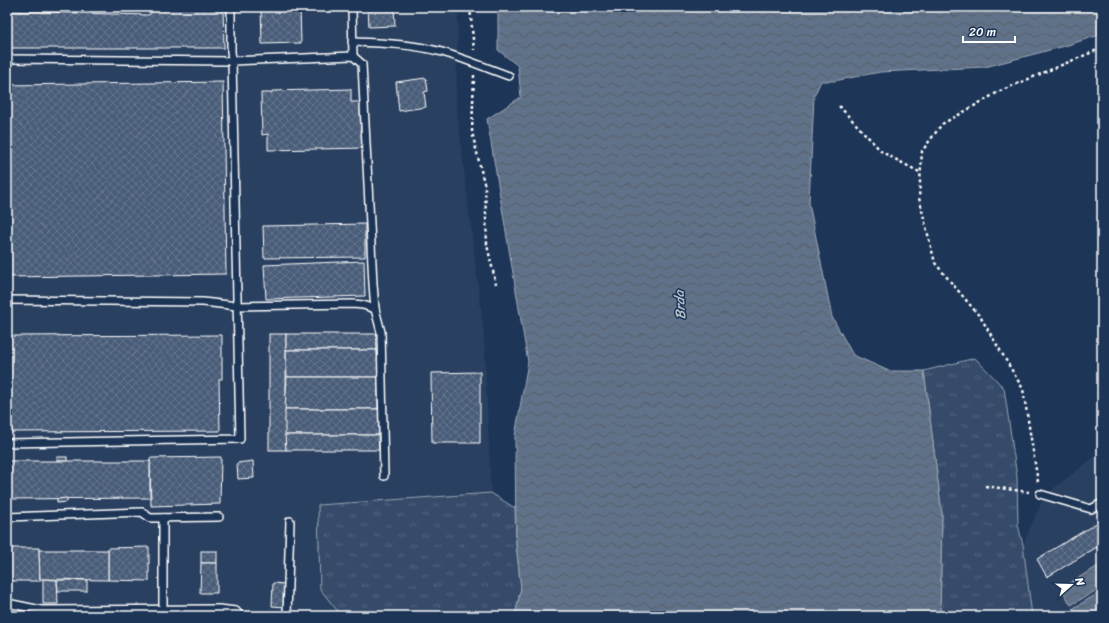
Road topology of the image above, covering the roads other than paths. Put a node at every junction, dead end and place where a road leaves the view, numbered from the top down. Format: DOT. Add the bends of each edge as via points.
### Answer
graph roads {
  1 [pos="231,7"];
  2 [pos="352,7"];
  3 [pos="352,42"];
  4 [pos="353,56"];
  5 [pos="7,59"];
  6 [pos="232,61"];
  7 [pos="510,76"];
  8 [pos="7,300"];
  9 [pos="237,306"];
  10 [pos="375,310"];
  11 [pos="7,443"];
  12 [pos="384,476"];
  13 [pos="1040,494"];
  14 [pos="1102,503"];
  15 [pos="7,517"];
  16 [pos="219,517"];
  17 [pos="163,518"];
  18 [pos="290,521"];
  19 [pos="7,603"];
  20 [pos="163,609"];
  21 [pos="240,616"];
  22 [pos="287,616"];
  1 -- 6 [label="lane"];
  2 -- 3 [label="lane"];
  3 -- 4 [label="lane"];
  3 -- 7 [label="lane" via="373,42 442,52"];
  4 -- 6 [label="lane"];
  4 -- 10 [label="lane" via="362,64"];
  5 -- 6 [label="lane"];
  6 -- 9 [label="lane"];
  8 -- 9 [label="lane" via="203,302"];
  9 -- 10 [label="lane" via="352,304"];
  9 -- 11 [label="lane" via="240,439"];
  10 -- 12 [label="lane" via="381,332"];
  13 -- 14 [label="lane" via="1091,509"];
  15 -- 17 [label="lane" via="142,512 150,518"];
  16 -- 17 [label="lane"];
  17 -- 20 [label="lane"];
  18 -- 22 [label="lane"];
  19 -- 20 [label="lane" via="42,610"];
  20 -- 21 [label="lane" via="219,609 236,611"];
}
